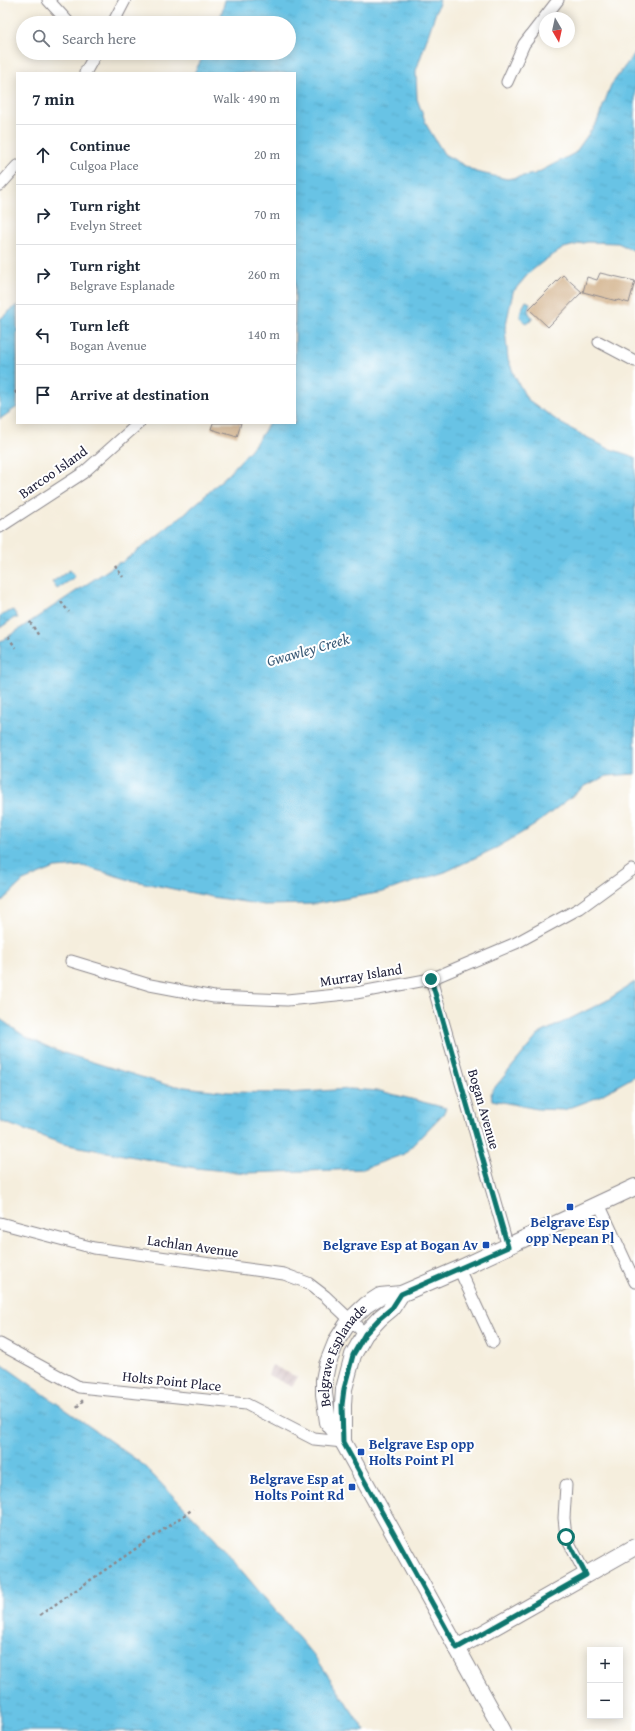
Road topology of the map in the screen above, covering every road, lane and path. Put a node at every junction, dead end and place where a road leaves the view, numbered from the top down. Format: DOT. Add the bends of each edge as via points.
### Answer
graph roads {
  1 [pos="48,0"];
  2 [pos="125,0"];
  3 [pos="558,0"];
  4 [pos="63,16"];
  5 [pos="117,16"];
  6 [pos="92,60"];
  7 [pos="86,72"];
  8 [pos="507,82"];
  9 [pos="16,167"];
  10 [pos="0,185"];
  11 [pos="599,342"];
  12 [pos="635,361"];
  13 [pos="138,424"];
  14 [pos="0,527"];
  15 [pos="115,566"];
  16 [pos="123,577"];
  17 [pos="61,602"];
  18 [pos="69,612"];
  19 [pos="30,622"];
  20 [pos="40,636"];
  21 [pos="8,637"];
  22 [pos="16,648"];
  23 [pos="632,870"];
  24 [pos="71,961"];
  25 [pos="431,979"];
  26 [pos="635,1187"];
  27 [pos="598,1204"];
  28 [pos="0,1223"];
  29 [pos="508,1247"];
  30 [pos="459,1269"];
  31 [pos="635,1282"];
  32 [pos="401,1294"];
  33 [pos="350,1320"];
  34 [pos="365,1334"];
  35 [pos="493,1342"];
  36 [pos="0,1344"];
  37 [pos="343,1442"];
  38 [pos="566,1485"];
  39 [pos="193,1509"];
  40 [pos="635,1547"];
  41 [pos="586,1575"];
  42 [pos="40,1615"];
  43 [pos="457,1648"];
  44 [pos="503,1731"];
  1 -- 4 [label="street"];
  2 -- 5 [label="street"];
  3 -- 8 [label="street" via="524,44"];
  6 -- 7 [label="street"];
  9 -- 10 [label="street"];
  11 -- 12 [label="street"];
  13 -- 14 [label="street, Barcoo Island" via="84,473"];
  15 -- 16 [label="path"];
  17 -- 18 [label="path"];
  19 -- 20 [label="path"];
  21 -- 22 [label="path"];
  23 -- 25 [label="street, Murray Island" via="580,908 516,943"];
  24 -- 25 [label="street, Murray Island" via="150,986 214,997 287,1000 356,993"];
  25 -- 29 [label="street, Bogan Avenue"];
  26 -- 27 [label="street, Belgrave Esplanade"];
  27 -- 29 [label="street, Belgrave Esplanade"];
  27 -- 31 [label="street"];
  28 -- 33 [label="street, Lachlan Avenue" via="94,1248 284,1274 308,1283"];
  29 -- 30 [label="street, Belgrave Esplanade"];
  30 -- 32 [label="street, Belgrave Esplanade"];
  30 -- 35 [label="street"];
  32 -- 33 [label="street, Belgrave Esplanade" via="380,1296"];
  32 -- 34 [label="street, Belgrave Esplanade" via="392,1308"];
  33 -- 34 [label="street, Lachlan Avenue"];
  33 -- 37 [label="street, Belgrave Esplanade" via="332,1349 324,1380 328,1422"];
  34 -- 37 [label="street, Belgrave Esplanade" via="353,1355 346,1375 342,1405"];
  36 -- 37 [label="street, Holts Point Place" via="79,1387 246,1404 314,1439"];
  37 -- 43 [label="street, Belgrave Esplanade"];
  38 -- 41 [label="street" via="566,1537"];
  39 -- 42 [label="path"];
  40 -- 41 [label="street"];
  41 -- 43 [label="street"];
  43 -- 44 [label="street, Belgrave Esplanade"];
}
